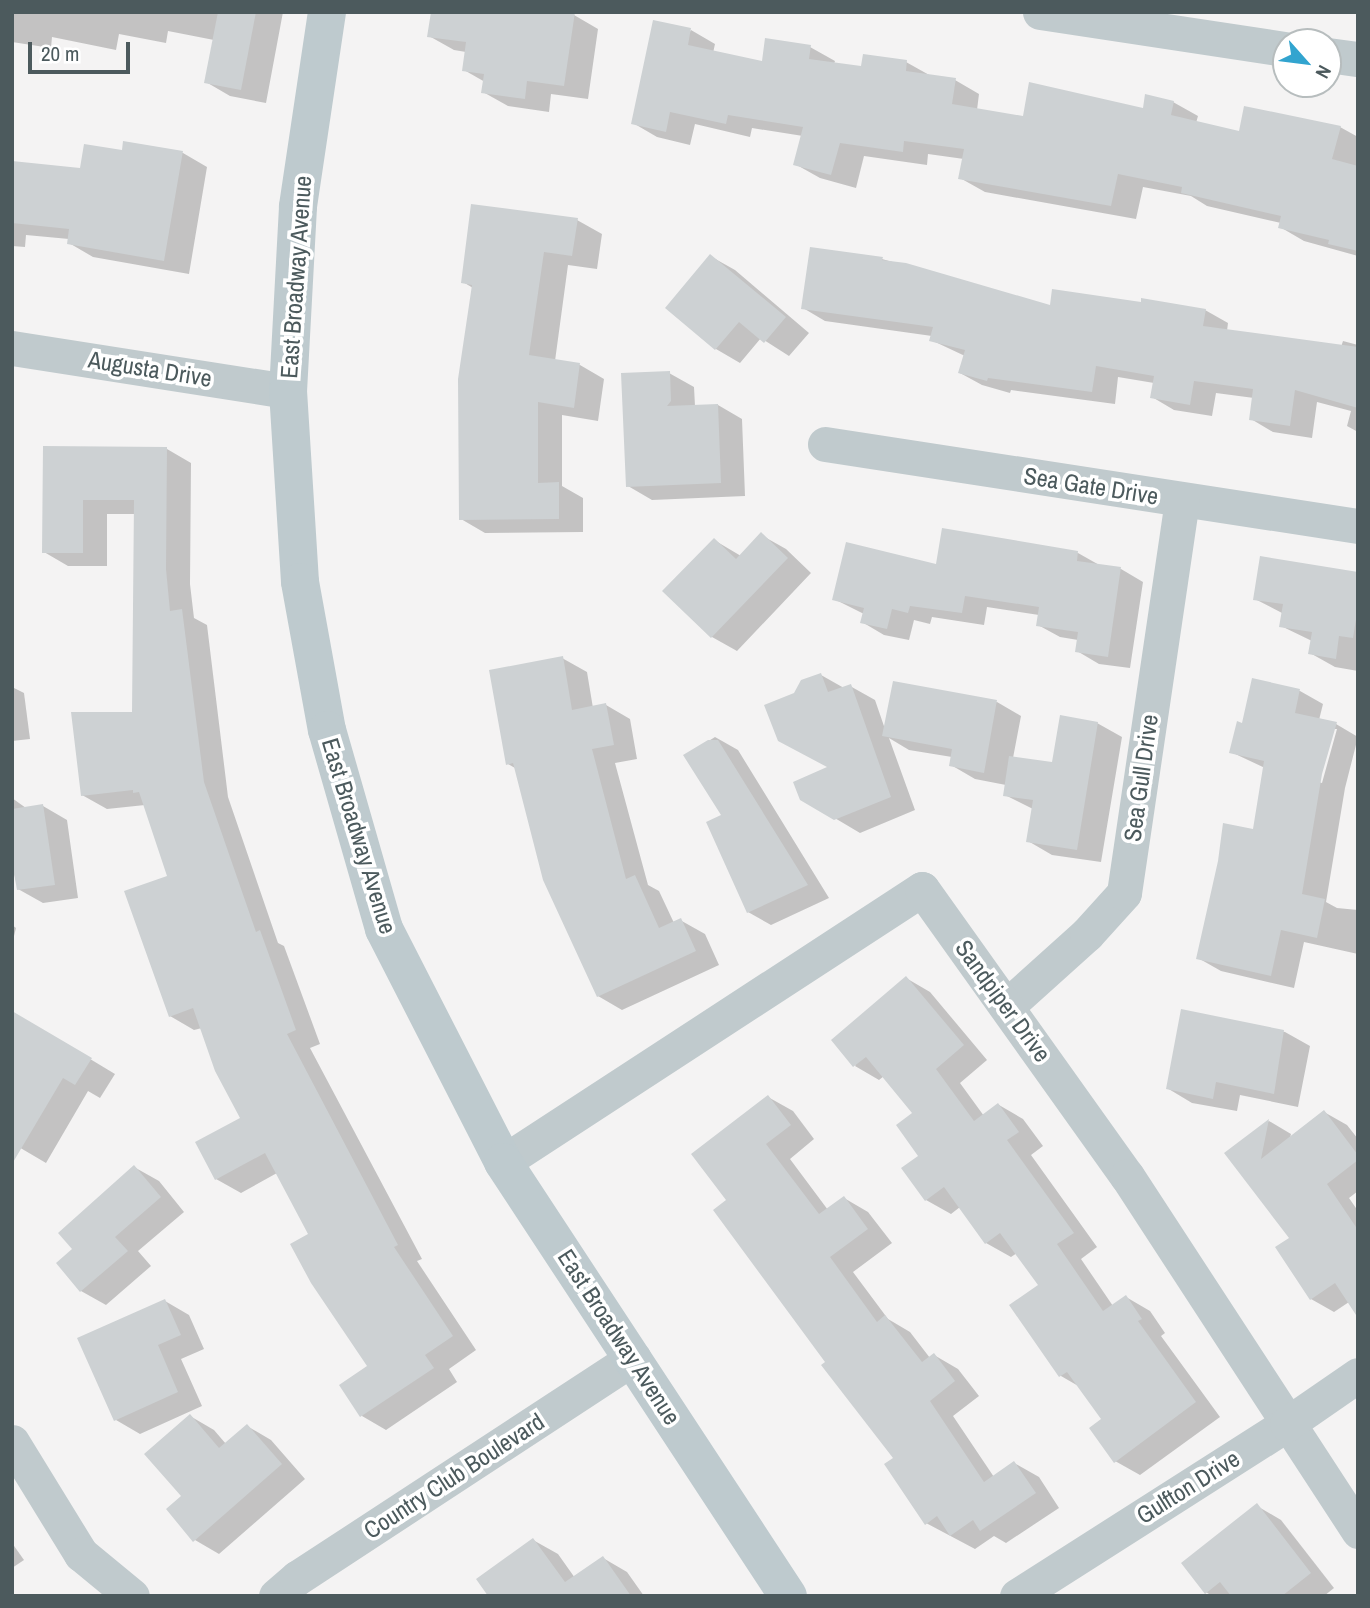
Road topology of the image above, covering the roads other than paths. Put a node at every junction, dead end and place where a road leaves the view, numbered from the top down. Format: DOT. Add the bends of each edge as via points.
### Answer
graph roads {
  1 [pos="327,12"];
  2 [pos="1040,12"];
  3 [pos="1272,46"];
  4 [pos="12,348"];
  5 [pos="288,391"];
  6 [pos="825,444"];
  7 [pos="1182,501"];
  8 [pos="1358,526"];
  9 [pos="1007,1006"];
  10 [pos="503,1162"];
  11 [pos="634,1358"];
  12 [pos="1358,1375"];
  13 [pos="1287,1424"];
  14 [pos="12,1442"];
  15 [pos="1358,1531"];
  16 [pos="132,1596"];
  17 [pos="276,1596"];
  18 [pos="788,1596"];
  19 [pos="1017,1596"];
  1 -- 5 [label="street, East Broadway Avenue" via="298,207"];
  2 -- 3 [label="street"];
  4 -- 5 [label="street, Augusta Drive"];
  5 -- 10 [label="street, East Broadway Avenue" via="300,582 327,730 384,929"];
  6 -- 7 [label="street, Sea Gate Drive"];
  7 -- 8 [label="street, Sea Gate Drive"];
  7 -- 9 [label="street, Sea Gull Drive" via="1124,893 1087,934"];
  9 -- 10 [label="street, Sandpiper Drive" via="922,889"];
  9 -- 13 [label="street, Sandpiper Drive" via="1127,1176"];
  10 -- 11 [label="street, East Broadway Avenue"];
  11 -- 17 [label="street, Country Club Boulevard"];
  11 -- 18 [label="street, East Broadway Avenue"];
  12 -- 13 [label="street, Gulfton Drive"];
  13 -- 15 [label="street, Sandpiper Drive"];
  13 -- 19 [label="street, Gulfton Drive"];
  14 -- 16 [label="street" via="81,1554"];
}
